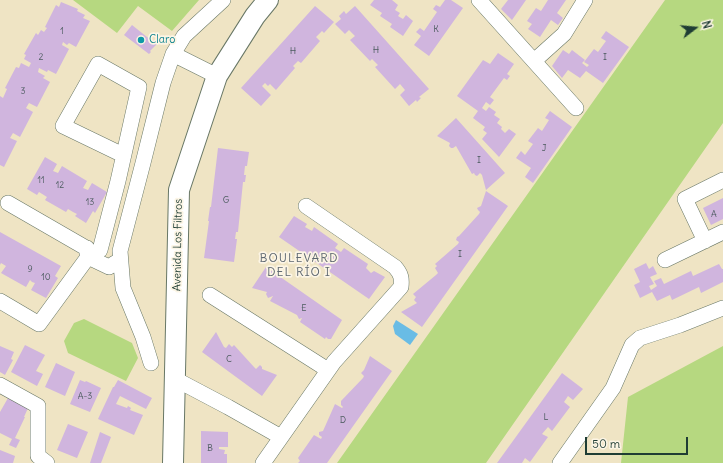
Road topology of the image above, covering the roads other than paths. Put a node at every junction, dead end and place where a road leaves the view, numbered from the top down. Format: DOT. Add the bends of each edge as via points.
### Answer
graph roads {
  1 [pos="223,0"];
  2 [pos="268,0"];
  3 [pos="479,0"];
  4 [pos="585,0"];
  5 [pos="173,54"];
  6 [pos="534,62"];
  7 [pos="216,76"];
  8 [pos="576,108"];
  9 [pos="123,155"];
  10 [pos="723,180"];
  11 [pos="8,202"];
  12 [pos="306,206"];
  13 [pos="723,232"];
  14 [pos="705,241"];
  15 [pos="91,252"];
  16 [pos="666,260"];
  17 [pos="118,264"];
  18 [pos="210,295"];
  19 [pos="0,301"];
  20 [pos="723,308"];
  21 [pos="151,363"];
  22 [pos="328,370"];
  23 [pos="175,379"];
  24 [pos="0,385"];
  25 [pos="281,437"];
  26 [pos="40,461"];
  27 [pos="173,463"];
  28 [pos="263,463"];
  29 [pos="560,463"];
  1 -- 5 [label="street" via="184,36"];
  2 -- 7 [label="main road, Avenida Los Filtros"];
  3 -- 6 [label="street"];
  4 -- 6 [label="street" via="564,34"];
  5 -- 7 [label="street"];
  5 -- 17 [label="street" via="162,83"];
  6 -- 8 [label="street"];
  7 -- 23 [label="main road, Avenida Los Filtros" via="179,190"];
  9 -- 9 [label="street" via="139,87 98,64 63,126"];
  9 -- 15 [label="street" via="118,181"];
  10 -- 14 [label="street" via="685,199"];
  11 -- 15 [label="street"];
  12 -- 22 [label="street" via="396,267 402,280 401,287"];
  13 -- 14 [label="street"];
  14 -- 16 [label="street"];
  15 -- 17 [label="street" via="109,267"];
  15 -- 19 [label="street" via="39,324"];
  17 -- 21 [label="street" via="123,288"];
  18 -- 22 [label="street"];
  20 -- 29 [label="street" via="640,338 632,345 613,388"];
  22 -- 25 [label="street"];
  23 -- 25 [label="street"];
  23 -- 27 [label="main road, Avenida Los Filtros"];
  24 -- 26 [label="street" via="38,406"];
  25 -- 28 [label="street"];
}
